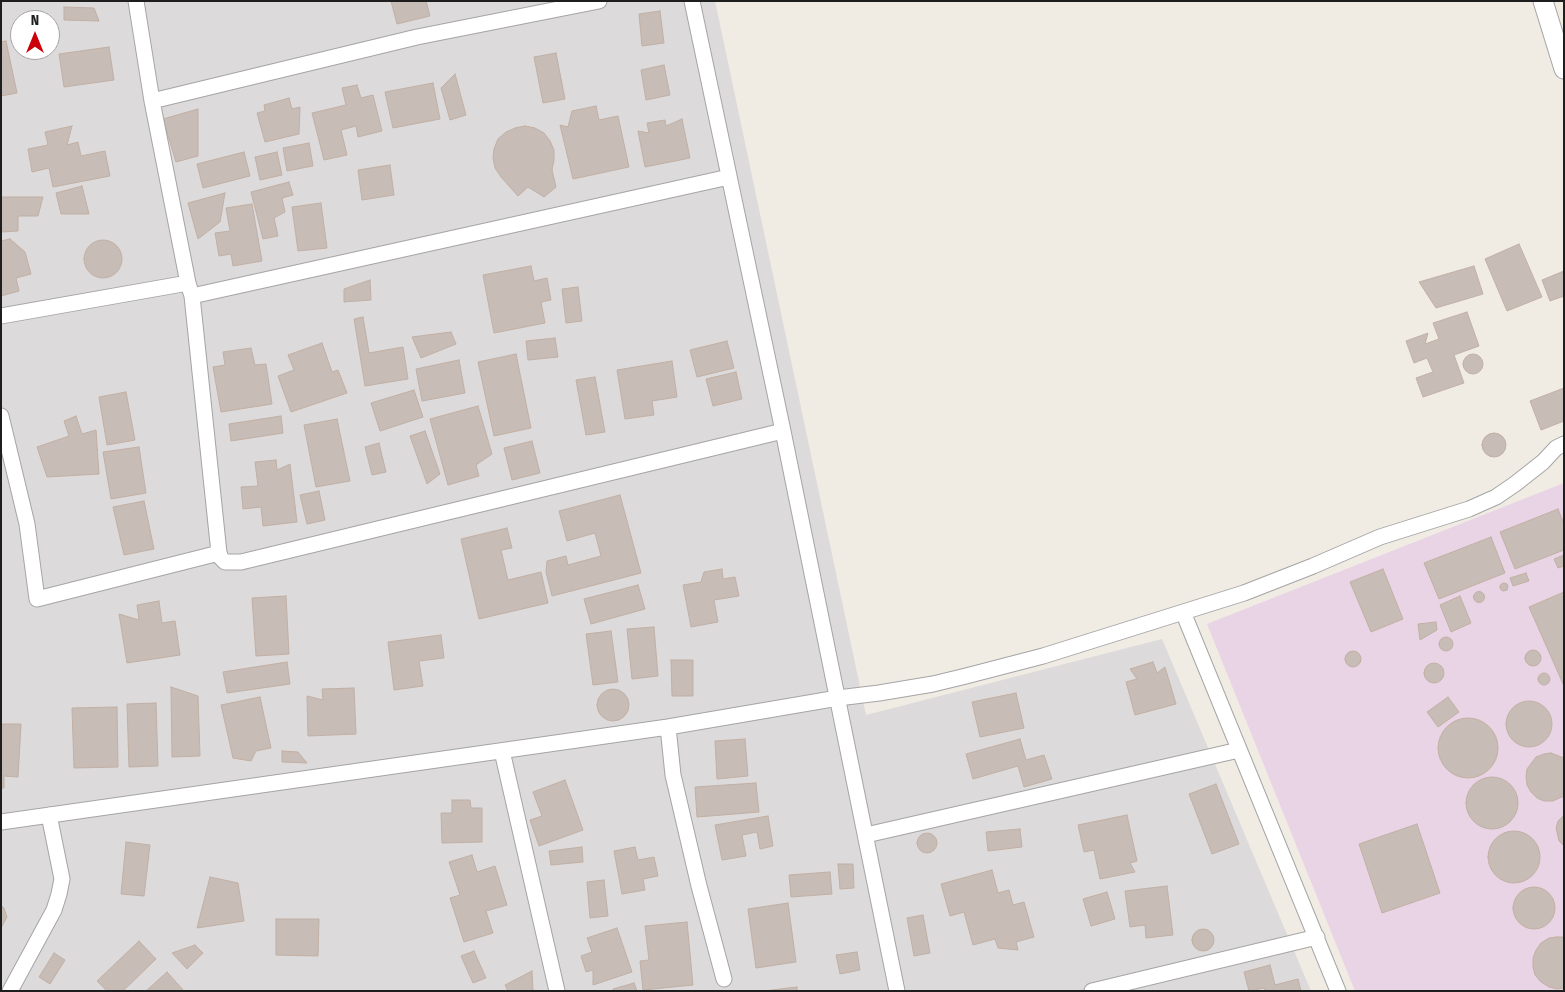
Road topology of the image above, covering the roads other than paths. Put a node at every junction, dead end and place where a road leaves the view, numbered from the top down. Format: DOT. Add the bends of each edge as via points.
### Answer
graph roads {
  1 [pos="136,1"];
  2 [pos="599,1"];
  3 [pos="692,1"];
  4 [pos="1543,1"];
  5 [pos="1564,69"];
  6 [pos="152,101"];
  7 [pos="729,177"];
  8 [pos="190,289"];
  9 [pos="1,316"];
  10 [pos="1,416"];
  11 [pos="783,431"];
  12 [pos="1564,444"];
  13 [pos="219,553"];
  14 [pos="1182,612"];
  15 [pos="838,698"];
  16 [pos="668,727"];
  17 [pos="1239,750"];
  18 [pos="502,752"];
  19 [pos="49,814"];
  20 [pos="1,822"];
  21 [pos="866,835"];
  22 [pos="1317,937"];
  23 [pos="724,978"];
  24 [pos="1124,987"];
  25 [pos="10,991"];
  26 [pos="557,991"];
  27 [pos="897,991"];
  28 [pos="1092,991"];
  29 [pos="1338,991"];
  1 -- 6 [label="street"];
  2 -- 6 [label="street" via="418,37"];
  3 -- 7 [label="street"];
  4 -- 5 [label="street"];
  6 -- 8 [label="street"];
  7 -- 8 [label="street"];
  7 -- 11 [label="street"];
  8 -- 9 [label="street"];
  8 -- 13 [label="street"];
  10 -- 13 [label="street" via="27,524 37,599"];
  11 -- 13 [label="street" via="242,562 225,562"];
  11 -- 15 [label="street"];
  12 -- 14 [label="street" via="1515,484 1469,509 1380,537 1244,593"];
  14 -- 15 [label="street" via="1006,666 933,684"];
  14 -- 17 [label="street"];
  15 -- 16 [label="street"];
  15 -- 21 [label="street"];
  16 -- 18 [label="street"];
  16 -- 23 [label="street" via="673,775"];
  17 -- 21 [label="street"];
  17 -- 22 [label="street"];
  18 -- 19 [label="street"];
  18 -- 26 [label="street"];
  19 -- 20 [label="street"];
  19 -- 25 [label="street" via="62,879 59,894 54,910"];
  21 -- 27 [label="street"];
  22 -- 24 [label="street"];
  22 -- 29 [label="street"];
  24 -- 28 [label="street"];
}
